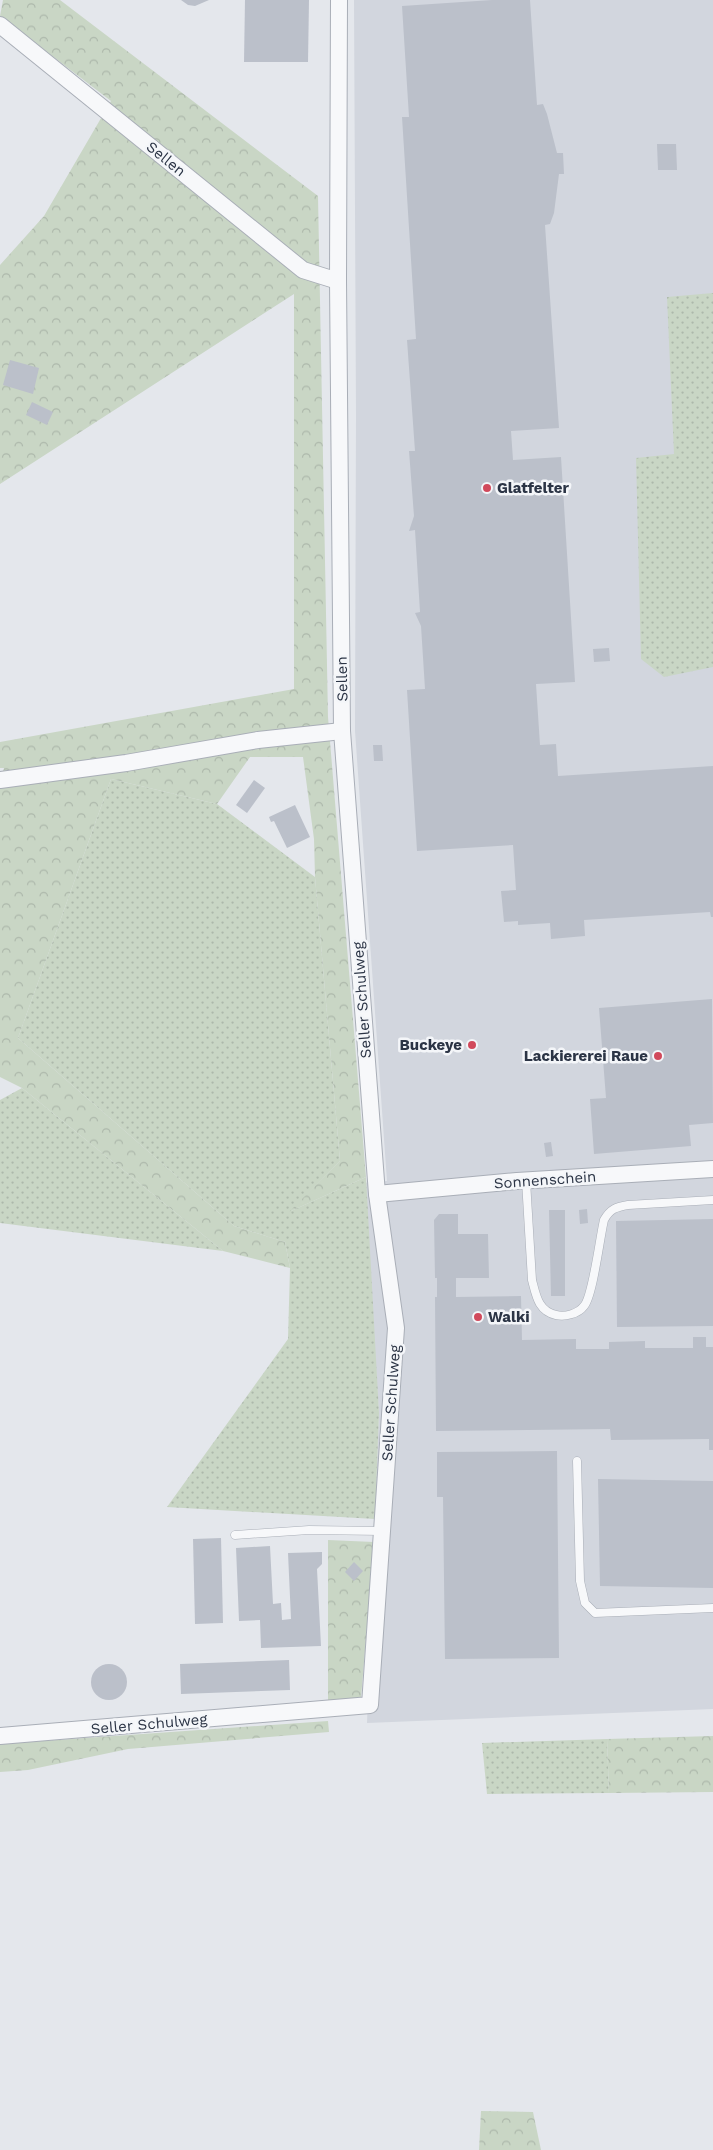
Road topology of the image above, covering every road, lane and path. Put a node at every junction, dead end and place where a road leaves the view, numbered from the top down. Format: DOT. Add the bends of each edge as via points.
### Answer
graph roads {
  1 [pos="339,0"];
  2 [pos="0,25"];
  3 [pos="338,281"];
  4 [pos="342,731"];
  5 [pos="0,780"];
  6 [pos="713,1169"];
  7 [pos="526,1181"];
  8 [pos="377,1194"];
  9 [pos="713,1200"];
  10 [pos="578,1461"];
  11 [pos="382,1531"];
  12 [pos="235,1535"];
  13 [pos="713,1608"];
  14 [pos="0,1736"];
  1 -- 3 [label="street, Sellen"];
  2 -- 3 [label="street, Sellen" via="303,270"];
  3 -- 4 [label="street, Sellen"];
  4 -- 5 [label="street" via="258,740 126,763"];
  4 -- 8 [label="street, Seller Schulweg"];
  6 -- 7 [label="street, Sonnenschein"];
  7 -- 8 [label="street, Sonnenschein"];
  7 -- 9 [label="lane" via="534,1288 541,1307 559,1316 572,1314 585,1306 607,1213 628,1205"];
  8 -- 11 [label="street, Seller Schulweg" via="396,1328"];
  10 -- 13 [label="lane" via="580,1581 585,1602 595,1612"];
  11 -- 12 [label="lane" via="309,1530"];
  11 -- 14 [label="street, Seller Schulweg" via="370,1706"];
}
